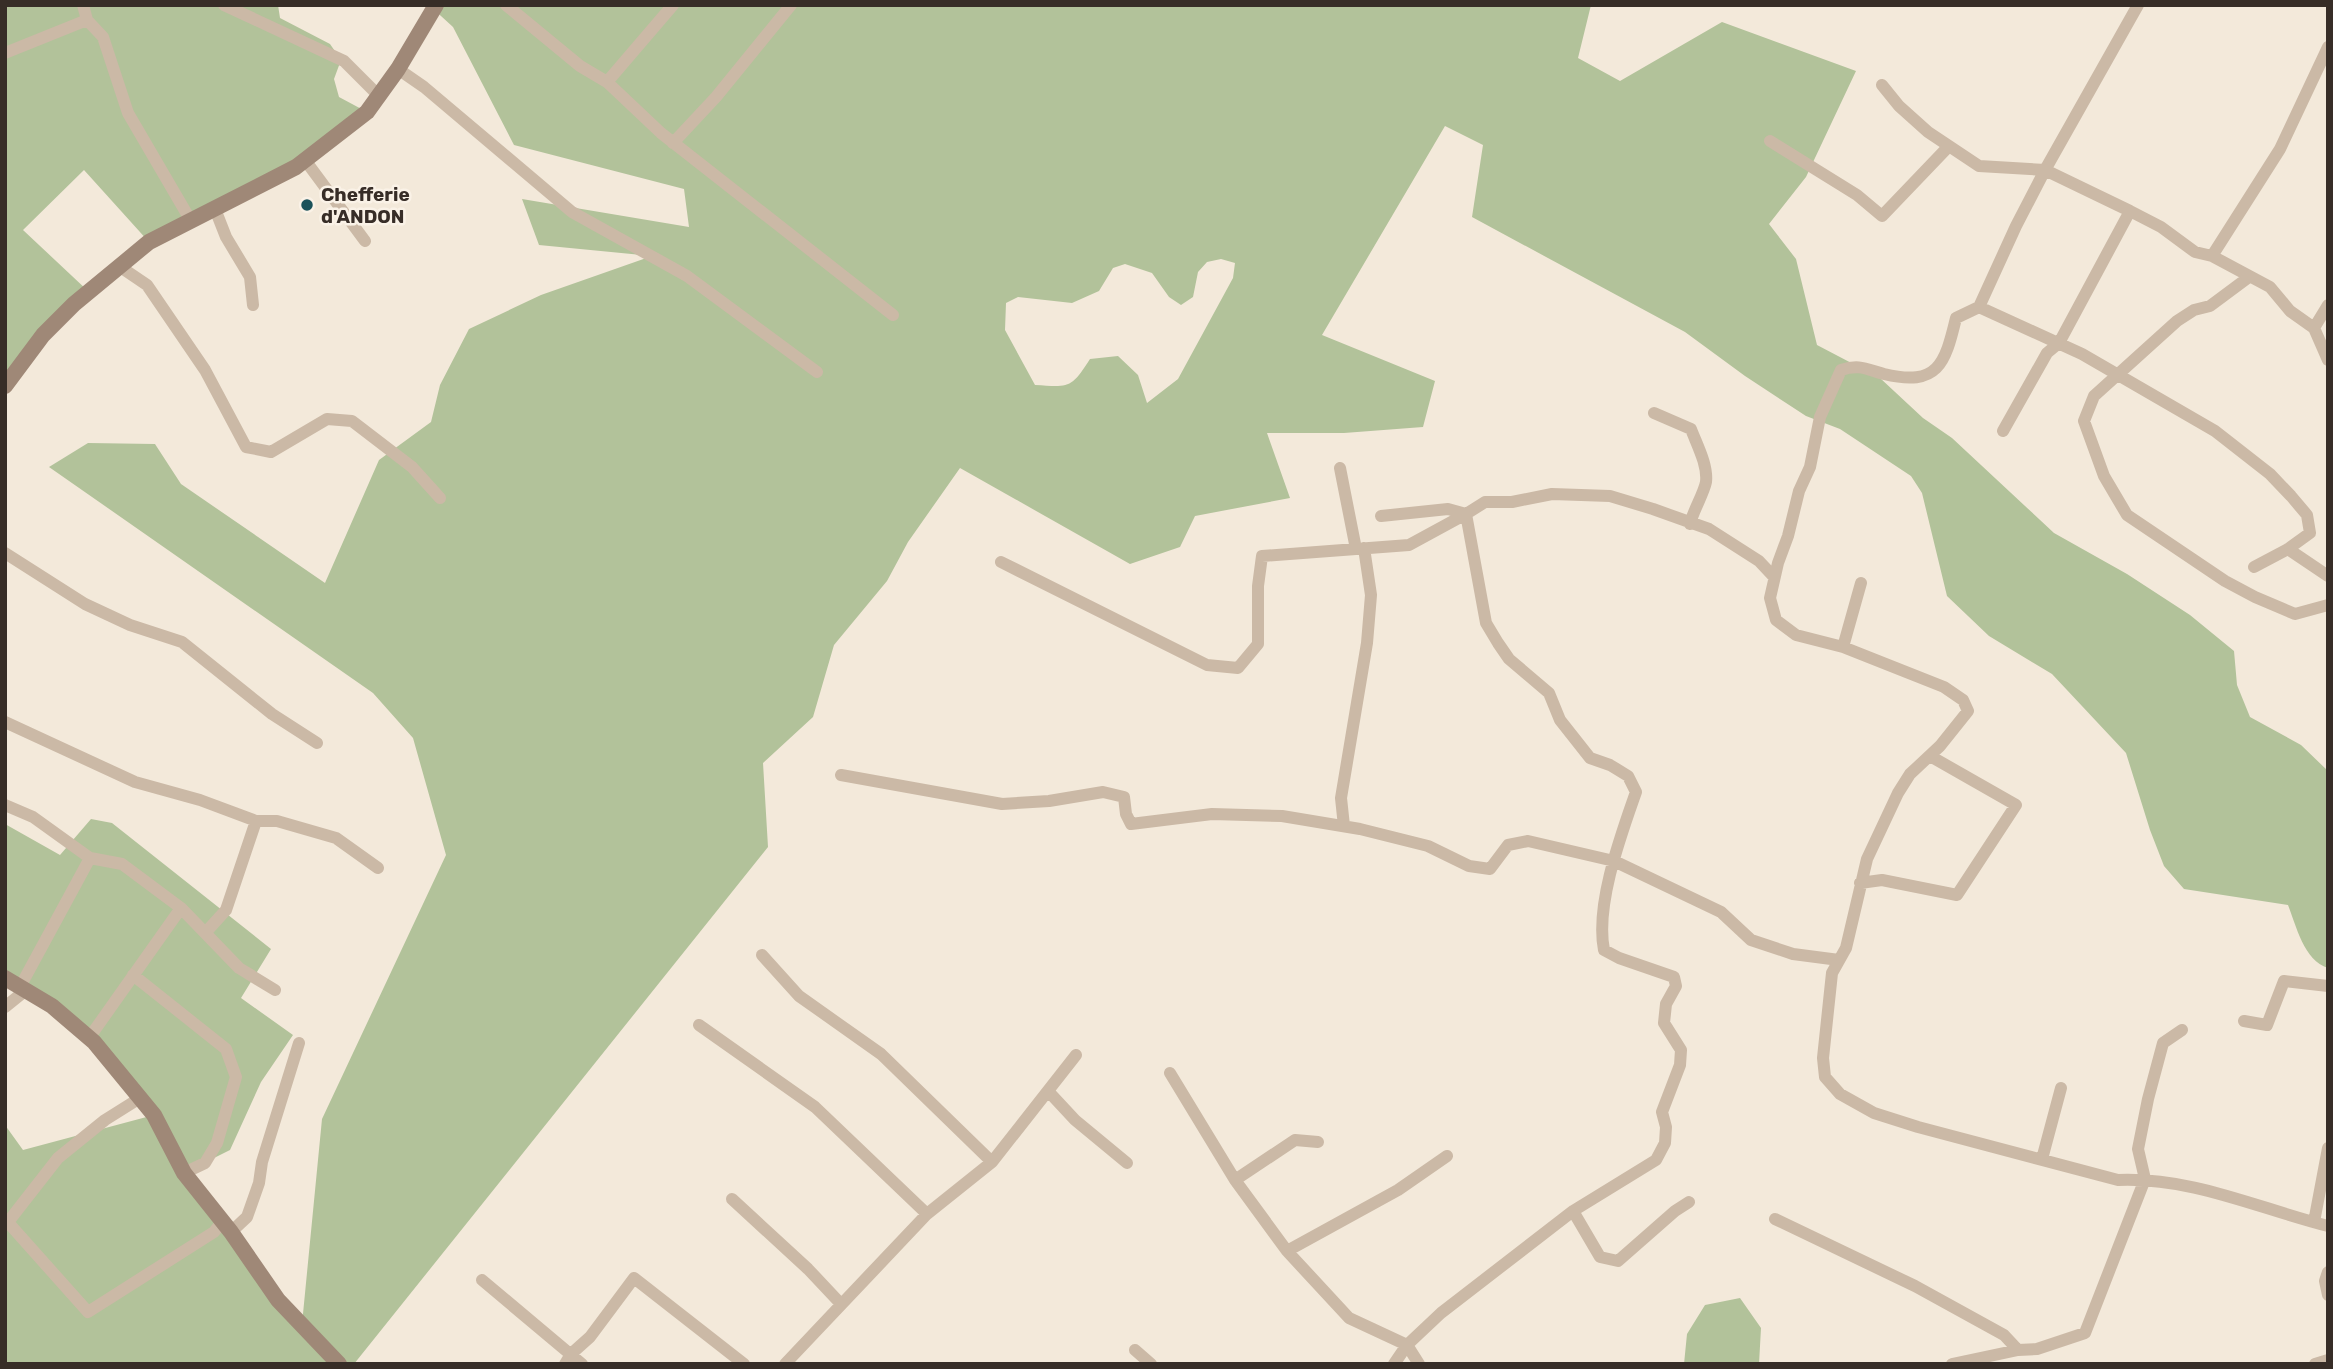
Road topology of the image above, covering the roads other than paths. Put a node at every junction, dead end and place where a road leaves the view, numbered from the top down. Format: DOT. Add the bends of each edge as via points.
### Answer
graph roads {
  1 [pos="83,5"];
  2 [pos="224,5"];
  3 [pos="436,5"];
  4 [pos="506,5"];
  5 [pos="673,5"];
  6 [pos="791,5"];
  7 [pos="2138,5"];
  8 [pos="87,20"];
  9 [pos="2328,47"];
  10 [pos="5,52"];
  11 [pos="398,69"];
  12 [pos="607,82"];
  13 [pos="1882,85"];
  14 [pos="380,97"];
  15 [pos="1770,141"];
  16 [pos="673,143"];
  17 [pos="1949,146"];
  18 [pos="305,160"];
  19 [pos="2045,170"];
  20 [pos="215,209"];
  21 [pos="2130,211"];
  22 [pos="191,221"];
  23 [pos="365,241"];
  24 [pos="2211,256"];
  25 [pos="119,266"];
  26 [pos="2249,277"];
  27 [pos="253,305"];
  28 [pos="2328,305"];
  29 [pos="1979,307"];
  30 [pos="893,315"];
  31 [pos="2314,328"];
  32 [pos="2059,343"];
  33 [pos="2328,360"];
  34 [pos="817,372"];
  35 [pos="2117,373"];
  36 [pos="5,386"];
  37 [pos="1654,413"];
  38 [pos="2003,431"];
  39 [pos="1340,468"];
  40 [pos="440,498"];
  41 [pos="1466,514"];
  42 [pos="1381,516"];
  43 [pos="1690,524"];
  44 [pos="1360,548"];
  45 [pos="2288,549"];
  46 [pos="1781,551"];
  47 [pos="5,553"];
  48 [pos="1759,561"];
  49 [pos="1001,562"];
  50 [pos="2254,567"];
  51 [pos="2328,576"];
  52 [pos="1774,577"];
  53 [pos="1861,583"];
  54 [pos="2328,606"];
  55 [pos="1843,647"];
  56 [pos="5,722"];
  57 [pos="317,743"];
  58 [pos="1930,756"];
  59 [pos="841,775"];
  60 [pos="5,804"];
  61 [pos="256,821"];
  62 [pos="1344,826"];
  63 [pos="90,858"];
  64 [pos="1614,861"];
  65 [pos="378,868"];
  66 [pos="1860,883"];
  67 [pos="181,908"];
  68 [pos="206,932"];
  69 [pos="762,955"];
  70 [pos="1839,960"];
  71 [pos="133,975"];
  72 [pos="5,978"];
  73 [pos="2328,986"];
  74 [pos="23,989"];
  75 [pos="275,990"];
  76 [pos="5,1007"];
  77 [pos="2244,1021"];
  78 [pos="699,1025"];
  79 [pos="2182,1030"];
  80 [pos="89,1038"];
  81 [pos="299,1043"];
  82 [pos="1076,1055"];
  83 [pos="1170,1073"];
  84 [pos="2061,1088"];
  85 [pos="1048,1091"];
  86 [pos="140,1098"];
  87 [pos="1318,1142"];
  88 [pos="2328,1148"];
  89 [pos="1447,1156"];
  90 [pos="2042,1158"];
  91 [pos="992,1162"];
  92 [pos="1127,1163"];
  93 [pos="184,1173"];
  94 [pos="2145,1178"];
  95 [pos="1235,1180"];
  96 [pos="732,1199"];
  97 [pos="1689,1202"];
  98 [pos="1573,1211"];
  99 [pos="927,1214"];
  100 [pos="1775,1219"];
  101 [pos="7,1221"];
  102 [pos="2314,1222"];
  103 [pos="2328,1226"];
  104 [pos="227,1227"];
  105 [pos="1287,1251"];
  106 [pos="2328,1272"];
  107 [pos="482,1280"];
  108 [pos="2328,1295"];
  109 [pos="840,1303"];
  110 [pos="1407,1345"];
  111 [pos="1135,1350"];
  112 [pos="2018,1350"];
  113 [pos="568,1359"];
  114 [pos="2328,1360"];
  115 [pos="339,1364"];
  116 [pos="582,1364"];
  117 [pos="744,1364"];
  118 [pos="785,1364"];
  119 [pos="1151,1364"];
  120 [pos="1394,1364"];
  121 [pos="1419,1364"];
  122 [pos="1952,1364"];
  123 [pos="2315,1364"];
  1 -- 8 [label="street"];
  2 -- 14 [label="street" via="344,61"];
  3 -- 11 [label="street"];
  4 -- 12 [label="street" via="580,66"];
  5 -- 12 [label="street"];
  6 -- 16 [label="street"];
  7 -- 19 [label="street"];
  8 -- 10 [label="street"];
  8 -- 22 [label="street" via="103,37 128,113"];
  9 -- 24 [label="street" via="2280,149"];
  11 -- 14 [label="street"];
  11 -- 34 [label="street" via="572,212 687,276"];
  12 -- 16 [label="street"];
  13 -- 17 [label="street" via="1899,106"];
  14 -- 18 [label="street"];
  15 -- 17 [label="street" via="1857,195 1882,216"];
  16 -- 30 [label="street"];
  17 -- 19 [label="street" via="1979,166"];
  18 -- 20 [label="street"];
  18 -- 23 [label="street"];
  19 -- 21 [label="street"];
  19 -- 29 [label="street"];
  20 -- 22 [label="street"];
  20 -- 27 [label="street" via="250,277"];
  21 -- 24 [label="street"];
  21 -- 32 [label="street"];
  22 -- 25 [label="street" via="149,242"];
  24 -- 26 [label="street"];
  25 -- 36 [label="street" via="43,335"];
  25 -- 40 [label="street" via="147,285 205,370 246,447 271,452 327,419 352,421 412,467"];
  26 -- 31 [label="street" via="2270,287 2290,311"];
  26 -- 35 [label="street" via="2210,306 2176,321"];
  28 -- 31 [label="street"];
  29 -- 32 [label="street"];
  29 -- 46 [label="street" via="1956,318 1947,353 1932,373 1917,379 1855,365 1842,370 1820,417 1810,467"];
  31 -- 33 [label="street"];
  32 -- 35 [label="street"];
  32 -- 38 [label="street" via="2047,353"];
  35 -- 45 [label="street" via="2215,431 2270,474 2307,515 2310,533"];
  35 -- 54 [label="street" via="2094,396 2084,421 2104,477 2127,515 2255,597 2295,614"];
  37 -- 43 [label="street" via="1691,429 1702,457 1706,482"];
  39 -- 44 [label="street"];
  41 -- 42 [label="street" via="1448,509"];
  41 -- 43 [label="street" via="1485,502 1576,493 1610,496"];
  41 -- 44 [label="street" via="1409,545"];
  41 -- 64 [label="street" via="1486,623 1509,659 1549,693 1560,720 1590,758 1628,776 1636,792"];
  43 -- 48 [label="street" via="1710,529"];
  44 -- 49 [label="street" via="1262,556 1258,644 1238,668 1207,665"];
  44 -- 62 [label="street" via="1371,595 1342,798"];
  45 -- 50 [label="street"];
  45 -- 51 [label="street"];
  46 -- 48 [label="street"];
  46 -- 52 [label="street"];
  47 -- 57 [label="street" via="85,604 182,642 272,714"];
  48 -- 52 [label="street"];
  52 -- 55 [label="street" via="1770,598 1776,620 1796,635"];
  53 -- 55 [label="street"];
  55 -- 58 [label="street" via="1944,687 1963,700 1968,711"];
  56 -- 61 [label="street" via="135,782"];
  58 -- 66 [label="street" via="1898,793"];
  58 -- 66 [label="street" via="2016,805 1956,895 1882,880"];
  59 -- 62 [label="street" via="1002,804 1103,792 1124,797 1131,824 1212,814 1282,816"];
  60 -- 63 [label="street" via="33,817"];
  61 -- 65 [label="street" via="277,821 336,838"];
  61 -- 68 [label="street" via="226,910"];
  62 -- 64 [label="street" via="1428,846 1469,866 1490,869 1508,845 1528,841"];
  63 -- 67 [label="street" via="122,864"];
  63 -- 74 [label="street"];
  64 -- 70 [label="street" via="1721,912 1751,940 1793,954"];
  64 -- 98 [label="street" via="1601,933 1604,950 1674,977 1676,986 1666,1004 1664,1023 1681,1050 1680,1065 1662,1112 1665,1143 1656,1160"];
  66 -- 70 [label="street" via="1846,948"];
  67 -- 68 [label="street"];
  67 -- 71 [label="street"];
  68 -- 75 [label="street" via="239,968"];
  69 -- 91 [label="street" via="799,996 881,1054"];
  70 -- 90 [label="street" via="1832,973 1823,1058 1830,1086 1874,1113"];
  71 -- 80 [label="street"];
  71 -- 93 [label="street" via="226,1049 236,1077 217,1143 205,1163"];
  72 -- 74 [label="street"];
  73 -- 77 [label="street" via="2284,981 2267,1026"];
  74 -- 76 [label="street"];
  74 -- 80 [label="street" via="52,1006"];
  78 -- 99 [label="street" via="815,1107"];
  79 -- 94 [label="street" via="2163,1043 2148,1100 2138,1149"];
  80 -- 86 [label="street"];
  81 -- 104 [label="street" via="247,1217"];
  82 -- 85 [label="street"];
  83 -- 95 [label="street"];
  84 -- 90 [label="street"];
  85 -- 91 [label="street"];
  85 -- 92 [label="street"];
  86 -- 93 [label="street"];
  86 -- 101 [label="street" via="58,1158"];
  87 -- 95 [label="street" via="1295,1140"];
  88 -- 102 [label="street"];
  89 -- 105 [label="street" via="1398,1190"];
  90 -- 94 [label="street" via="2118,1180"];
  91 -- 99 [label="street"];
  93 -- 104 [label="street"];
  94 -- 102 [label="street" via="2230,1195"];
  94 -- 112 [label="street" via="2085,1333 2037,1349"];
  95 -- 105 [label="street"];
  96 -- 109 [label="street"];
  97 -- 98 [label="street" via="1618,1261 1600,1257"];
  98 -- 110 [label="street" via="1441,1313"];
  99 -- 109 [label="street"];
  100 -- 112 [label="street" via="1915,1286 2004,1335"];
  101 -- 104 [label="street" via="88,1312"];
  102 -- 103 [label="street"];
  104 -- 115 [label="street" via="278,1300"];
  105 -- 110 [label="street" via="1349,1318"];
  106 -- 108 [label="street"];
  107 -- 113 [label="street"];
  109 -- 118 [label="street"];
  110 -- 120 [label="street"];
  110 -- 121 [label="street"];
  111 -- 119 [label="street"];
  112 -- 122 [label="street"];
  113 -- 116 [label="street"];
  113 -- 117 [label="street" via="634,1278"];
  114 -- 123 [label="street"];
}
